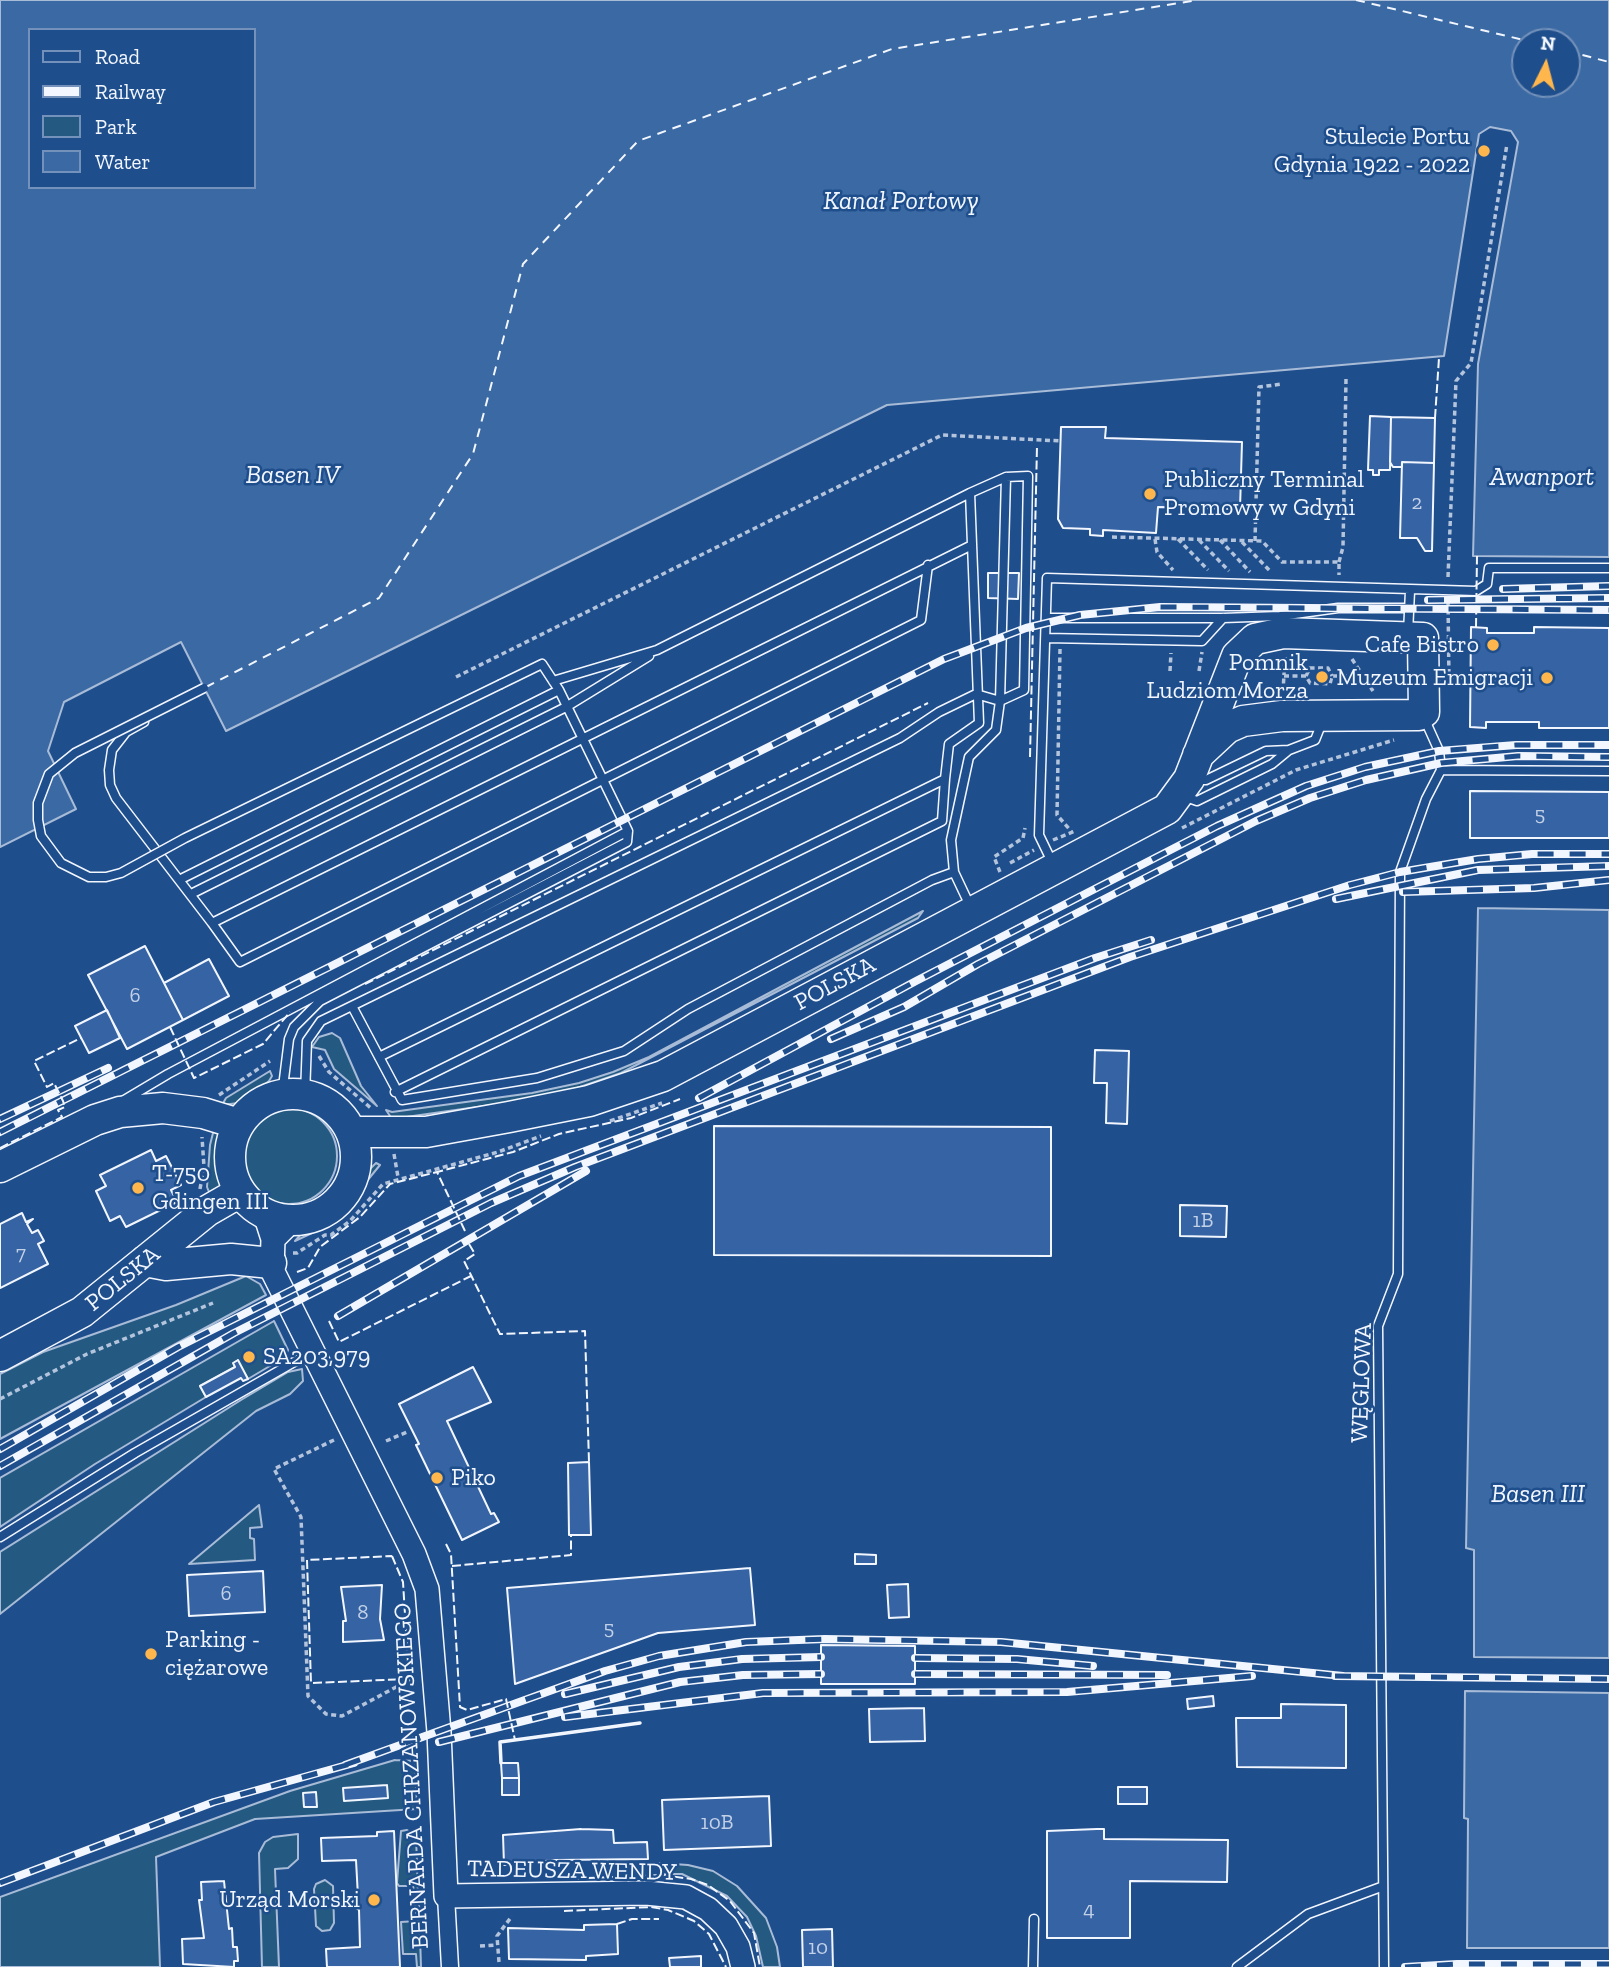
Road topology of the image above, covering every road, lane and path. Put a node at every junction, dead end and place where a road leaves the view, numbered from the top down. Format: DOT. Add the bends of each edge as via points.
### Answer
graph roads {
  1 [pos="1507,144"];
  2 [pos="1346,379"];
  3 [pos="1282,384"];
  4 [pos="1061,441"];
  5 [pos="1006,477"];
  6 [pos="970,493"];
  7 [pos="1112,537"];
  8 [pos="1154,538"];
  9 [pos="1178,539"];
  10 [pos="1199,540"];
  11 [pos="1220,540"];
  12 [pos="1241,541"];
  13 [pos="1255,541"];
  14 [pos="972,545"];
  15 [pos="1339,562"];
  16 [pos="928,565"];
  17 [pos="1609,568"];
  18 [pos="1211,574"];
  19 [pos="1232,574"];
  20 [pos="1253,575"];
  21 [pos="1274,575"];
  22 [pos="1173,576"];
  23 [pos="1339,579"];
  24 [pos="1448,579"];
  25 [pos="1410,591"];
  26 [pos="1448,605"];
  27 [pos="1280,616"];
  28 [pos="1448,617"];
  29 [pos="1046,618"];
  30 [pos="1223,618"];
  31 [pos="1408,622"];
  32 [pos="1317,634"];
  33 [pos="1046,638"];
  34 [pos="1060,645"];
  35 [pos="1171,645"];
  36 [pos="1196,648"];
  37 [pos="657,650"];
  38 [pos="1297,657"];
  39 [pos="1343,657"];
  40 [pos="1170,671"];
  41 [pos="1199,671"];
  42 [pos="1283,676"];
  43 [pos="1306,676"];
  44 [pos="1332,676"];
  45 [pos="1363,676"];
  46 [pos="456,677"];
  47 [pos="1449,677"];
  48 [pos="1471,678"];
  49 [pos="553,681"];
  50 [pos="559,691"];
  51 [pos="976,694"];
  52 [pos="1376,696"];
  53 [pos="1283,699"];
  54 [pos="1000,701"];
  55 [pos="566,707"];
  56 [pos="1424,712"];
  57 [pos="1324,716"];
  58 [pos="582,737"];
  59 [pos="1289,750"];
  60 [pos="1441,770"];
  61 [pos="1609,771"];
  62 [pos="1189,777"];
  63 [pos="603,779"];
  64 [pos="945,779"];
  65 [pos="628,831"];
  66 [pos="1071,831"];
  67 [pos="1079,831"];
  68 [pos="1049,856"];
  69 [pos="999,869"];
  70 [pos="954,872"];
  71 [pos="178,880"];
  72 [pos="191,894"];
  73 [pos="972,911"];
  74 [pos="212,923"];
  75 [pos="353,1008"];
  76 [pos="317,1055"];
  77 [pos="379,1057"];
  78 [pos="270,1061"];
  79 [pos="395,1092"];
  80 [pos="293,1095"];
  81 [pos="215,1097"];
  82 [pos="378,1113"];
  83 [pos="239,1124"];
  84 [pos="79,1128"];
  85 [pos="201,1134"];
  86 [pos="354,1146"];
  87 [pos="396,1162"];
  88 [pos="0,1167"];
  89 [pos="398,1177"];
  90 [pos="240,1192"];
  91 [pos="199,1198"];
  92 [pos="325,1235"];
  93 [pos="278,1238"];
  94 [pos="145,1261"];
  95 [pos="213,1303"];
  96 [pos="313,1352"];
  97 [pos="0,1356"];
  98 [pos="0,1399"];
  99 [pos="407,1432"];
  100 [pos="336,1439"];
  101 [pos="386,1441"];
  102 [pos="0,1537"];
  103 [pos="414,1678"];
  104 [pos="1381,1887"];
  105 [pos="446,1896"];
  106 [pos="1034,1919"];
  107 [pos="496,1945"];
  108 [pos="480,1946"];
  109 [pos="450,1967"];
  110 [pos="743,1967"];
  111 [pos="1033,1967"];
  112 [pos="1237,1967"];
  113 [pos="1384,1967"];
  1 -- 24 [label="path" via="1471,363 1456,380"];
  2 -- 15 [label="path"];
  3 -- 13 [label="path" via="1259,387"];
  4 -- 46 [label="path" via="942,435"];
  5 -- 6 [label="lane"];
  5 -- 54 [label="lane"];
  5 -- 54 [label="lane" via="1028,476 1025,677 1024,690"];
  6 -- 14 [label="lane"];
  6 -- 37 [label="lane"];
  7 -- 8 [label="path"];
  8 -- 9 [label="path"];
  8 -- 22 [label="path" via="1157,552 1173,568"];
  9 -- 10 [label="path"];
  9 -- 18 [label="path"];
  10 -- 11 [label="path"];
  10 -- 19 [label="path"];
  11 -- 12 [label="path"];
  11 -- 20 [label="path"];
  12 -- 13 [label="path"];
  12 -- 21 [label="path"];
  13 -- 15 [label="path" via="1262,541 1282,562"];
  14 -- 16 [label="lane"];
  14 -- 51 [label="lane"];
  15 -- 23 [label="path"];
  16 -- 58 [label="lane"];
  16 -- 63 [label="lane" via="921,620"];
  17 -- 25 [label="lane" via="1489,568 1487,584 1476,591"];
  25 -- 29 [label="lane" via="1047,578"];
  25 -- 31 [label="lane"];
  26 -- 28 [label="path"];
  27 -- 30 [label="lane"];
  27 -- 31 [label="lane" via="1329,608"];
  27 -- 32 [label="lane"];
  29 -- 30 [label="lane"];
  29 -- 33 [label="lane"];
  30 -- 33 [label="lane" via="1202,641"];
  31 -- 32 [label="highway"];
  31 -- 56 [label="highway" via="1425,643"];
  32 -- 62 [label="highway" via="1266,635 1245,646"];
  33 -- 68 [label="lane" via="1039,835"];
  34 -- 66 [label="path" via="1057,815"];
  35 -- 40 [label="path"];
  36 -- 41 [label="path" via="1204,651"];
  37 -- 49 [label="lane"];
  37 -- 55 [label="lane"];
  38 -- 42 [label="path" via="1283,656"];
  39 -- 45 [label="path" via="1351,657"];
  42 -- 43 [label="path"];
  42 -- 53 [label="path"];
  43 -- 44 [label="path" via="1310,668 1328,668"];
  43 -- 44 [label="path" via="1310,683 1330,684"];
  44 -- 45 [label="path"];
  45 -- 52 [label="path"];
  47 -- 48 [label="path"];
  49 -- 50 [label="lane"];
  49 -- 71 [label="lane, bridge" via="542,664 186,838 121,873 106,877 89,877 61,863 41,836 38,803 49,774 75,753 204,688 126,732 109,760 110,785 116,798"];
  50 -- 55 [label="lane"];
  50 -- 71 [label="lane"];
  51 -- 54 [label="lane"];
  51 -- 64 [label="lane" via="978,723 949,744"];
  51 -- 75 [label="lane" via="900,738"];
  54 -- 70 [label="lane" via="996,730 969,757 960,789 951,840"];
  55 -- 58 [label="lane"];
  55 -- 72 [label="lane"];
  56 -- 57 [label="highway, POLSKA"];
  56 -- 60 [label="lane"];
  57 -- 59 [label="lane" via="1315,740"];
  57 -- 62 [label="highway, POLSKA" via="1243,720 1212,739"];
  58 -- 63 [label="lane"];
  58 -- 74 [label="lane"];
  59 -- 62 [label="lane" via="1266,751 1206,780"];
  59 -- 62 [label="lane" via="1272,764 1197,801"];
  60 -- 61 [label="lane"];
  60 -- 104 [label="lane, WĘGLOWA" via="1409,844 1399,885 1398,1274 1378,1326"];
  62 -- 68 [label="highway, POLSKA" via="1167,808"];
  63 -- 65 [label="lane"];
  63 -- 74 [label="lane" via="240,962"];
  64 -- 77 [label="lane"];
  64 -- 79 [label="lane" via="942,821"];
  65 -- 80 [label="lane" via="622,846 309,1010 289,1039"];
  65 -- 84 [label="lane" via="168,1074"];
  66 -- 67 [label="path"];
  66 -- 68 [label="path"];
  68 -- 69 [label="path"];
  68 -- 73 [label="highway, POLSKA"];
  70 -- 73 [label="lane"];
  70 -- 79 [label="lane" via="688,1009 624,1051 537,1079 402,1100"];
  71 -- 72 [label="lane"];
  72 -- 74 [label="lane"];
  73 -- 86 [label="highway, POLSKA" via="639,1086 589,1101"];
  75 -- 77 [label="lane"];
  75 -- 80 [label="lane" via="321,1021 310,1033"];
  76 -- 82 [label="path" via="329,1072"];
  77 -- 79 [label="lane"];
  78 -- 81 [label="path"];
  80 -- 83 [label="highway" via="258,1105"];
  80 -- 86 [label="highway" via="332,1108"];
  83 -- 84 [label="highway" via="163,1108 120,1112"];
  83 -- 90 [label="highway" via="230,1156"];
  84 -- 88 [label="highway"];
  85 -- 91 [label="path" via="204,1167"];
  86 -- 93 [label="highway" via="353,1179 343,1196 329,1210"];
  87 -- 89 [label="path"];
  90 -- 93 [label="highway"];
  90 -- 94 [label="highway, POLSKA" via="207,1211"];
  92 -- 93 [label="path" via="297,1253"];
  93 -- 94 [label="highway" via="231,1259 166,1265"];
  93 -- 96 [label="street, BERNARDA CHRZANOWSKIEGO" via="272,1270"];
  94 -- 97 [label="highway, POLSKA" via="82,1312"];
  95 -- 98 [label="path" via="87,1354"];
  96 -- 102 [label="lane"];
  96 -- 105 [label="street, BERNARDA CHRZANOWSKIEGO" via="427,1589"];
  99 -- 101 [label="path"];
  100 -- 103 [label="path" via="274,1469 301,1517 308,1696 326,1714 342,1716"];
  104 -- 112 [label="lane" via="1308,1914"];
  104 -- 113 [label="lane, WĘGLOWA"];
  105 -- 109 [label="street, BERNARDA CHRZANOWSKIEGO"];
  105 -- 110 [label="street, TADEUSZA WENDY" via="646,1893 686,1897 726,1926"];
  106 -- 111 [label="lane"];
  107 -- 108 [label="path"];
}
